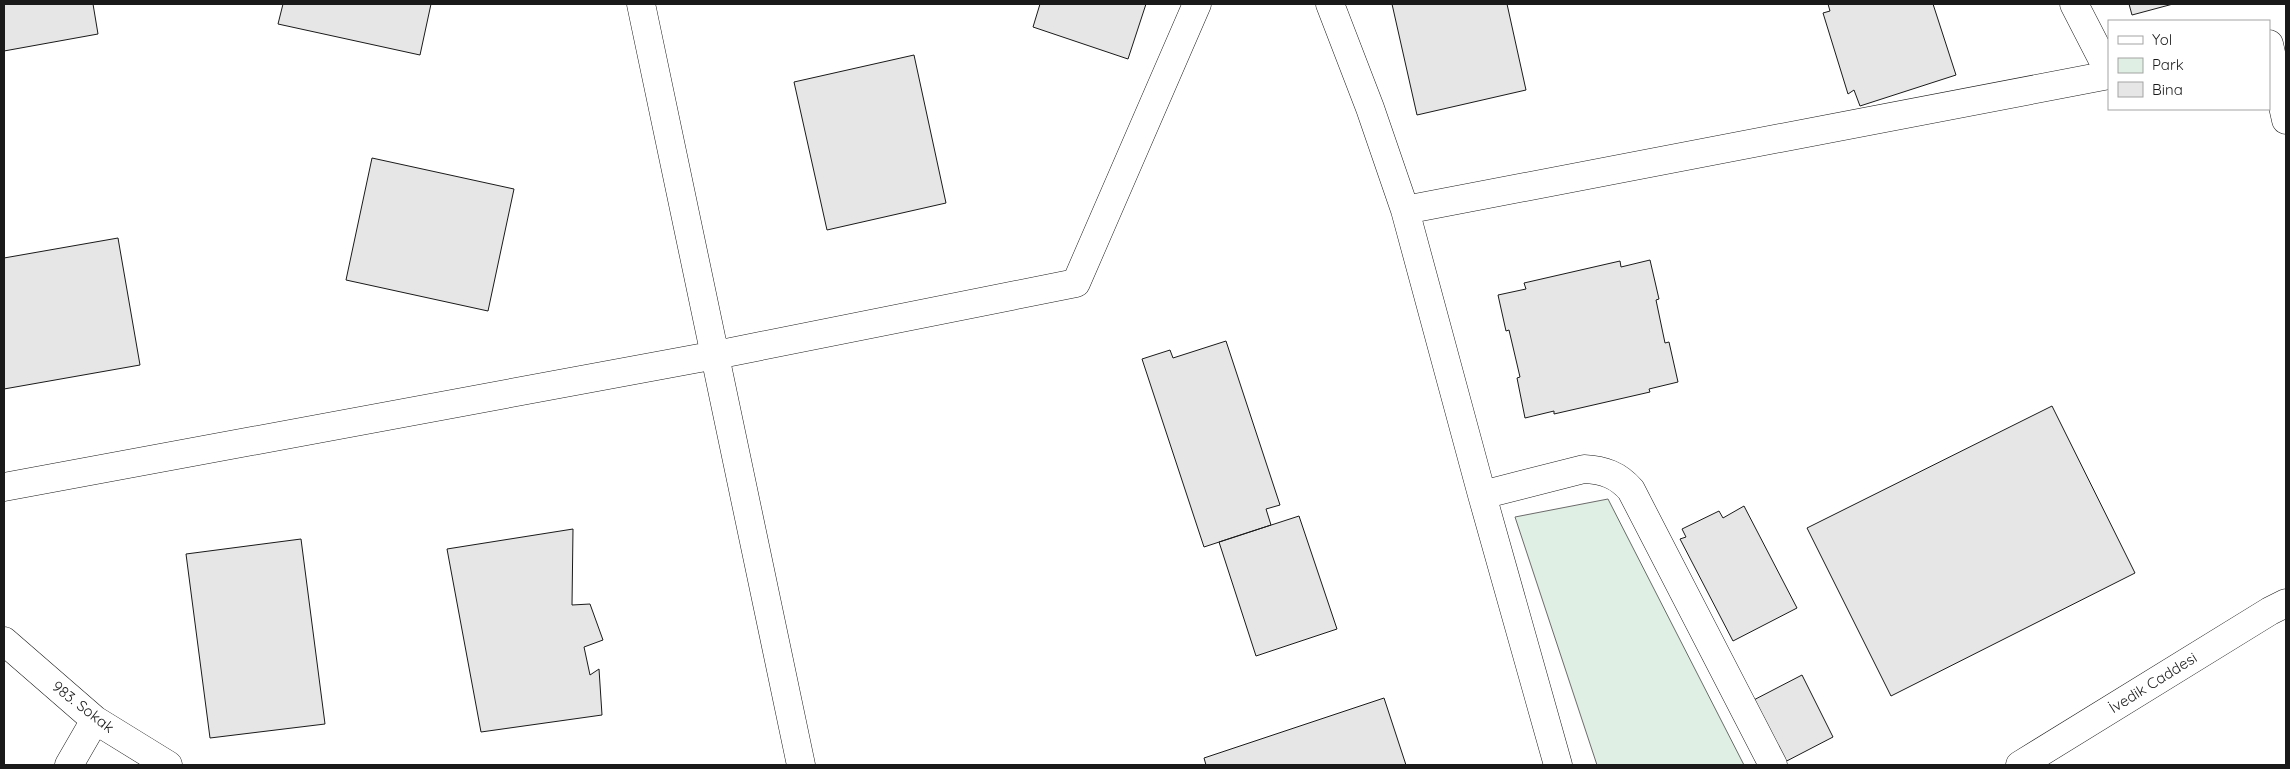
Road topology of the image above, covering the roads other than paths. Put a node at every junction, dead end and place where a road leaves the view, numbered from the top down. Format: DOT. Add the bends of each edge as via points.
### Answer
graph roads {
  1 [pos="642,4"];
  2 [pos="1197,4"];
  3 [pos="1330,4"];
  4 [pos="2074,4"];
  5 [pos="2286,40"];
  6 [pos="2270,44"];
  7 [pos="2270,48"];
  8 [pos="2108,72"];
  9 [pos="2108,74"];
  10 [pos="2286,120"];
  11 [pos="1405,210"];
  12 [pos="716,355"];
  13 [pos="4,487"];
  14 [pos="1482,495"];
  15 [pos="2286,603"];
  16 [pos="4,641"];
  17 [pos="95,720"];
  18 [pos="69,765"];
  19 [pos="168,765"];
  20 [pos="801,765"];
  21 [pos="1558,765"];
  22 [pos="1773,765"];
  23 [pos="2020,765"];
  1 -- 12 [label="street"];
  2 -- 12 [label="street" via="1076,282"];
  3 -- 11 [label="street"];
  4 -- 8 [label="street"];
  5 -- 6 [label="street"];
  7 -- 10 [label="street"];
  9 -- 11 [label="street"];
  11 -- 14 [label="street"];
  12 -- 13 [label="street"];
  12 -- 20 [label="street"];
  14 -- 21 [label="street"];
  14 -- 22 [label="street" via="1584,469 1611,473 1622,480 1631,490"];
  15 -- 23 [label="street, İvedik Caddesi"];
  16 -- 17 [label="street, 983. Sokak"];
  17 -- 18 [label="street"];
  17 -- 19 [label="street, 983. Sokak"];
}
